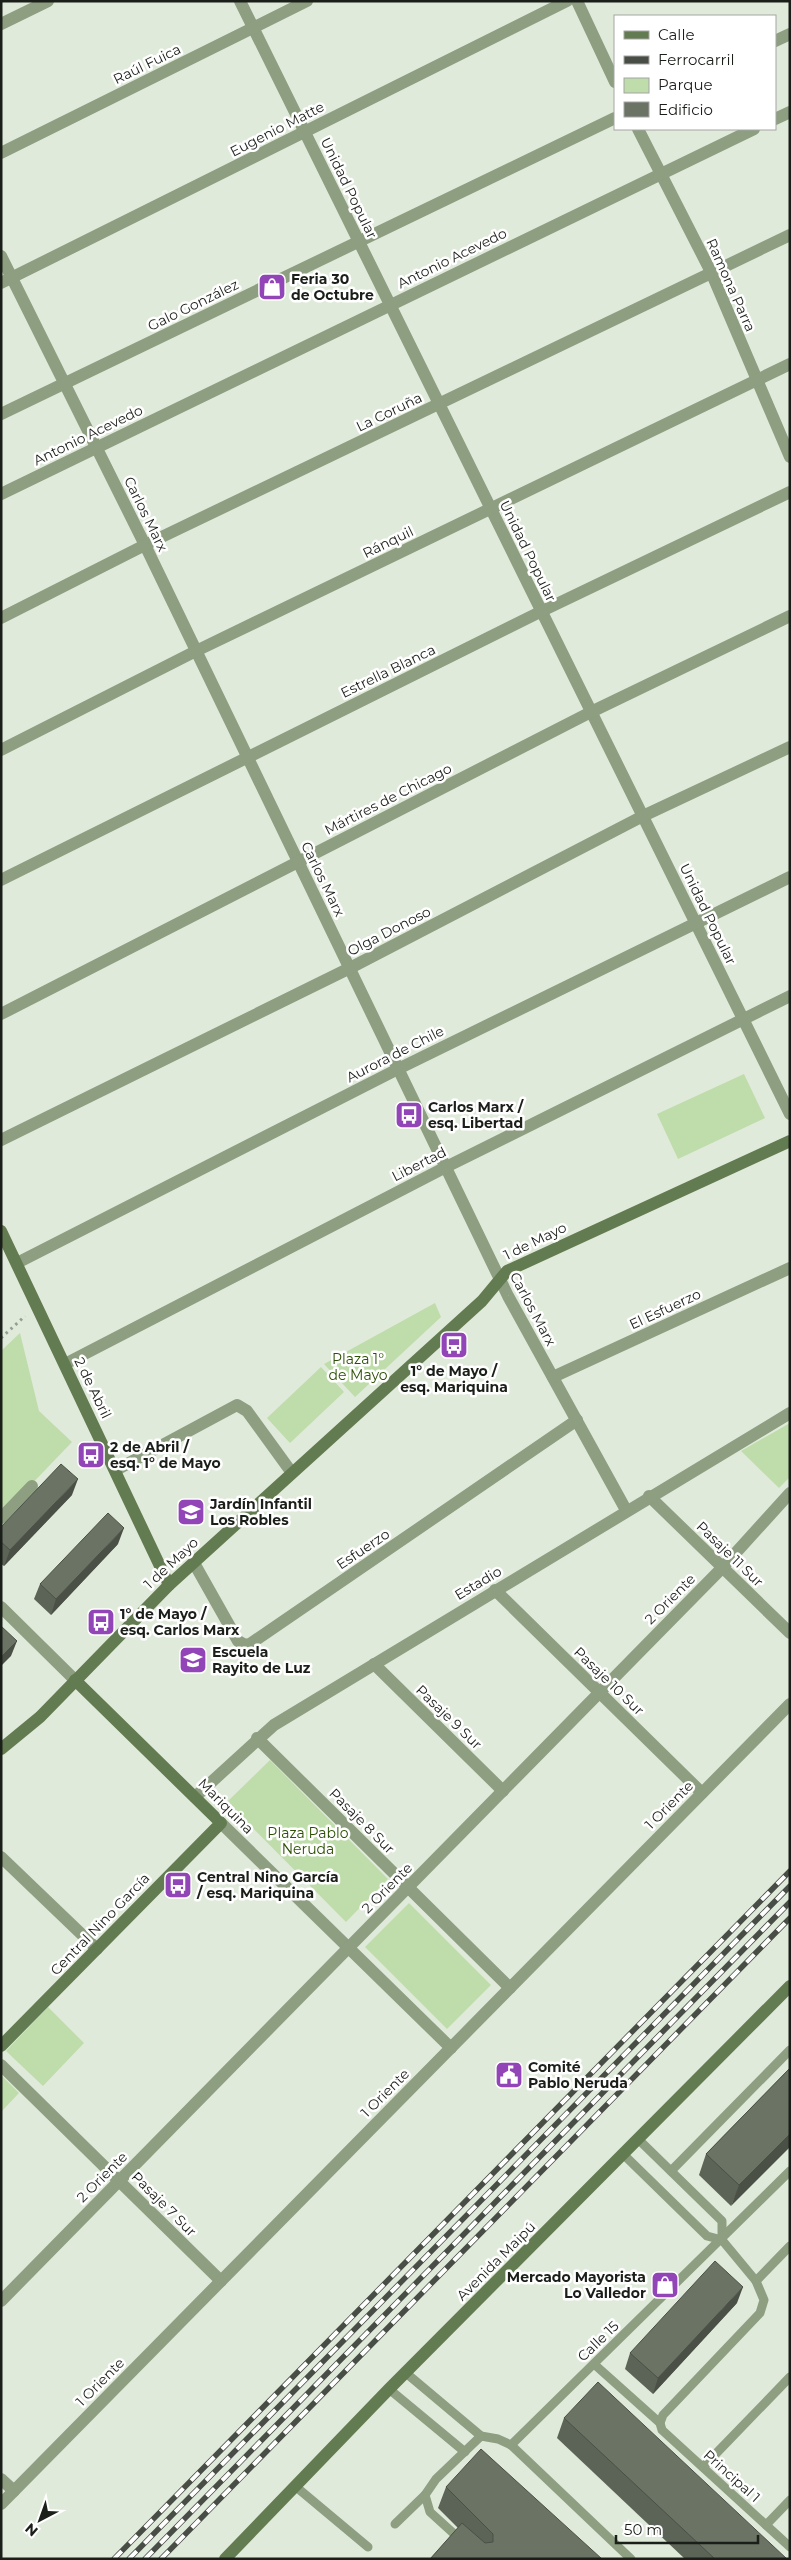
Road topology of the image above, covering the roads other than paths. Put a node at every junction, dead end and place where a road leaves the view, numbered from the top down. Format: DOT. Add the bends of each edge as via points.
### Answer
graph roads {
  1 [pos="48,1"];
  2 [pos="240,1"];
  3 [pos="307,1"];
  4 [pos="567,1"];
  5 [pos="576,1"];
  6 [pos="1,24"];
  7 [pos="253,28"];
  8 [pos="790,34"];
  9 [pos="776,41"];
  10 [pos="614,80"];
  11 [pos="790,112"];
  12 [pos="614,118"];
  13 [pos="776,119"];
  14 [pos="639,130"];
  15 [pos="752,130"];
  16 [pos="305,132"];
  17 [pos="1,153"];
  18 [pos="662,174"];
  19 [pos="790,235"];
  20 [pos="359,242"];
  21 [pos="1,256"];
  22 [pos="710,272"];
  23 [pos="7,281"];
  24 [pos="390,304"];
  25 [pos="790,364"];
  26 [pos="757,380"];
  27 [pos="65,384"];
  28 [pos="440,404"];
  29 [pos="1,414"];
  30 [pos="97,448"];
  31 [pos="790,457"];
  32 [pos="790,492"];
  33 [pos="1,494"];
  34 [pos="491,508"];
  35 [pos="145,545"];
  36 [pos="542,611"];
  37 [pos="790,616"];
  38 [pos="1,618"];
  39 [pos="196,651"];
  40 [pos="592,712"];
  41 [pos="790,747"];
  42 [pos="1,750"];
  43 [pos="248,757"];
  44 [pos="643,816"];
  45 [pos="298,862"];
  46 [pos="790,877"];
  47 [pos="1,880"];
  48 [pos="696,923"];
  49 [pos="350,968"];
  50 [pos="790,996"];
  51 [pos="1,1014"];
  52 [pos="742,1018"];
  53 [pos="398,1069"];
  54 [pos="790,1114"];
  55 [pos="1,1140"];
  56 [pos="790,1141"];
  57 [pos="446,1167"];
  58 [pos="1,1231"];
  59 [pos="17,1263"];
  60 [pos="790,1268"];
  61 [pos="500,1278"];
  62 [pos="65,1364"];
  63 [pos="553,1377"];
  64 [pos="790,1412"];
  65 [pos="577,1420"];
  66 [pos="116,1470"];
  67 [pos="292,1473"];
  68 [pos="32,1486"];
  69 [pos="790,1493"];
  70 [pos="649,1496"];
  71 [pos="626,1510"];
  72 [pos="1,1518"];
  73 [pos="194,1563"];
  74 [pos="722,1568"];
  75 [pos="169,1585"];
  76 [pos="495,1590"];
  77 [pos="1,1606"];
  78 [pos="790,1633"];
  79 [pos="374,1664"];
  80 [pos="75,1680"];
  81 [pos="600,1693"];
  82 [pos="790,1704"];
  83 [pos="257,1738"];
  84 [pos="1,1749"];
  85 [pos="504,1791"];
  86 [pos="702,1793"];
  87 [pos="195,1797"];
  88 [pos="221,1823"];
  89 [pos="1,1857"];
  90 [pos="408,1888"];
  91 [pos="349,1948"];
  92 [pos="96,1949"];
  93 [pos="790,1986"];
  94 [pos="510,1988"];
  95 [pos="1,2046"];
  96 [pos="451,2048"];
  97 [pos="790,2050"];
  98 [pos="1,2065"];
  99 [pos="638,2139"];
  100 [pos="623,2154"];
  101 [pos="671,2171"];
  102 [pos="790,2171"];
  103 [pos="120,2181"];
  104 [pos="722,2240"];
  105 [pos="790,2246"];
  106 [pos="221,2281"];
  107 [pos="756,2281"];
  108 [pos="1,2301"];
  109 [pos="594,2364"];
  110 [pos="406,2373"];
  111 [pos="790,2378"];
  112 [pos="388,2389"];
  113 [pos="660,2423"];
  114 [pos="481,2436"];
  115 [pos="511,2445"];
  116 [pos="464,2452"];
  117 [pos="703,2467"];
  118 [pos="1,2479"];
  119 [pos="295,2486"];
  120 [pos="14,2491"];
  121 [pos="425,2496"];
  122 [pos="790,2500"];
  123 [pos="1,2504"];
  124 [pos="395,2524"];
  125 [pos="766,2525"];
  126 [pos="466,2546"];
  127 [pos="368,2547"];
  128 [pos="790,2547"];
  129 [pos="225,2559"];
  130 [pos="631,2559"];
  1 -- 6 [label="street"];
  2 -- 7 [label="street, Unidad Popular"];
  3 -- 7 [label="street, Raúl Fuica"];
  4 -- 16 [label="street, Eugenio Matte"];
  5 -- 10 [label="street"];
  7 -- 16 [label="street, Unidad Popular"];
  7 -- 17 [label="street, Raúl Fuica"];
  8 -- 9 [label="street"];
  11 -- 13 [label="street"];
  12 -- 20 [label="street, Galo González"];
  14 -- 18 [label="street, Ramona Parra"];
  15 -- 18 [label="street, Antonio Acevedo"];
  16 -- 20 [label="street, Unidad Popular"];
  16 -- 23 [label="street, Eugenio Matte"];
  18 -- 22 [label="street, Ramona Parra"];
  18 -- 24 [label="street, Antonio Acevedo"];
  19 -- 22 [label="street, La Coruña"];
  20 -- 24 [label="street, Unidad Popular"];
  20 -- 27 [label="street, Galo González"];
  21 -- 23 [label="street, Carlos Marx"];
  22 -- 26 [label="street, Ramona Parra"];
  22 -- 28 [label="street, La Coruña"];
  23 -- 27 [label="street, Carlos Marx"];
  24 -- 28 [label="street, Unidad Popular"];
  24 -- 30 [label="street, Antonio Acevedo"];
  25 -- 26 [label="street, Ránquil"];
  26 -- 31 [label="street, Ramona Parra"];
  26 -- 34 [label="street, Ránquil"];
  27 -- 29 [label="street, Galo González"];
  27 -- 30 [label="street, Carlos Marx"];
  28 -- 34 [label="street, Unidad Popular"];
  28 -- 35 [label="street, La Coruña"];
  30 -- 33 [label="street, Antonio Acevedo"];
  30 -- 35 [label="street, Carlos Marx"];
  32 -- 36 [label="street, Estrella Blanca"];
  34 -- 36 [label="street, Unidad Popular"];
  34 -- 39 [label="street, Ránquil"];
  35 -- 38 [label="street, La Coruña"];
  35 -- 39 [label="street, Carlos Marx"];
  36 -- 40 [label="street, Unidad Popular"];
  36 -- 43 [label="street, Estrella Blanca"];
  37 -- 40 [label="street, Mártires de Chicago"];
  39 -- 42 [label="street, Ránquil"];
  39 -- 43 [label="street, Carlos Marx"];
  40 -- 44 [label="street, Unidad Popular"];
  40 -- 45 [label="street, Mártires de Chicago"];
  41 -- 44 [label="street, Olga Donoso"];
  43 -- 45 [label="street, Carlos Marx"];
  43 -- 47 [label="street, Estrella Blanca"];
  44 -- 48 [label="street, Unidad Popular"];
  44 -- 49 [label="street, Olga Donoso"];
  45 -- 49 [label="street, Carlos Marx"];
  45 -- 51 [label="street, Mártires de Chicago"];
  46 -- 48 [label="street, Aurora de Chile"];
  48 -- 52 [label="street, Unidad Popular"];
  48 -- 53 [label="street, Aurora de Chile"];
  49 -- 53 [label="street, Carlos Marx"];
  49 -- 55 [label="street, Olga Donoso"];
  50 -- 52 [label="street, Libertad"];
  52 -- 54 [label="street, Unidad Popular"];
  52 -- 57 [label="street, Libertad"];
  53 -- 57 [label="street, Carlos Marx"];
  53 -- 59 [label="street, Aurora de Chile"];
  56 -- 61 [label="street, 1 de Mayo" via="517,1264"];
  57 -- 61 [label="street, Carlos Marx"];
  57 -- 62 [label="street, Libertad"];
  58 -- 59 [label="street, 2 de Abril"];
  59 -- 62 [label="street, 2 de Abril"];
  60 -- 63 [label="street, El Esfuerzo"];
  61 -- 63 [label="street, Carlos Marx"];
  61 -- 67 [label="street, 1 de Mayo" via="482,1301"];
  62 -- 66 [label="street, 2 de Abril"];
  63 -- 65 [label="street, Carlos Marx"];
  64 -- 70 [label="street, Estadio"];
  65 -- 71 [label="street, Carlos Marx"];
  65 -- 73 [label="street, Esfuerzo" via="250,1644 238,1641"];
  66 -- 67 [label="street" via="236,1405 247,1410"];
  66 -- 75 [label="street, 2 de Abril"];
  67 -- 73 [label="street, 1 de Mayo"];
  68 -- 72 [label="street"];
  69 -- 74 [label="street, 2 Oriente"];
  70 -- 71 [label="street, Estadio"];
  70 -- 74 [label="street, Pasaje 11 Sur"];
  71 -- 76 [label="street, Estadio"];
  73 -- 75 [label="street, 1 de Mayo"];
  74 -- 78 [label="street, Pasaje 11 Sur"];
  74 -- 81 [label="street, 2 Oriente"];
  75 -- 80 [label="street, 1 de Mayo"];
  76 -- 79 [label="street, Estadio"];
  76 -- 81 [label="street, Pasaje 10 Sur"];
  77 -- 80 [label="street, Mariquina"];
  79 -- 83 [label="street, Estadio"];
  79 -- 85 [label="street, Pasaje 9 Sur"];
  80 -- 84 [label="street, 1 de Mayo" via="40,1717"];
  80 -- 87 [label="street, Mariquina"];
  81 -- 85 [label="street, 2 Oriente"];
  81 -- 86 [label="street, Pasaje 10 Sur"];
  82 -- 86 [label="street, 1 Oriente"];
  83 -- 87 [label="street, Estadio"];
  83 -- 90 [label="street, Pasaje 8 Sur"];
  85 -- 90 [label="street, 2 Oriente"];
  86 -- 94 [label="street, 1 Oriente"];
  87 -- 88 [label="street, Mariquina"];
  88 -- 91 [label="street, Mariquina"];
  88 -- 92 [label="street, Central Nino García"];
  89 -- 92 [label="street"];
  90 -- 91 [label="street, 2 Oriente"];
  90 -- 94 [label="street, Pasaje 8 Sur"];
  91 -- 96 [label="street, Mariquina"];
  91 -- 103 [label="street, 2 Oriente"];
  92 -- 95 [label="street, Central Nino García"];
  93 -- 99 [label="street, Avenida Maipú"];
  94 -- 96 [label="street, 1 Oriente"];
  96 -- 106 [label="street, 1 Oriente"];
  97 -- 101 [label="lane"];
  98 -- 103 [label="street, Pasaje 7 Sur"];
  99 -- 100 [label="street, Avenida Maipú"];
  99 -- 101 [label="lane"];
  100 -- 104 [label="lane" via="707,2236"];
  100 -- 110 [label="street, Avenida Maipú"];
  101 -- 104 [label="lane" via="722,2221"];
  102 -- 104 [label="lane, Calle 15"];
  103 -- 106 [label="street, Pasaje 7 Sur"];
  103 -- 108 [label="street, 2 Oriente"];
  104 -- 107 [label="lane"];
  104 -- 109 [label="lane, Calle 15"];
  105 -- 107 [label="lane"];
  106 -- 120 [label="street, 1 Oriente"];
  107 -- 113 [label="lane" via="764,2300 760,2313"];
  109 -- 113 [label="lane, Principal 1"];
  109 -- 115 [label="lane, Calle 15"];
  110 -- 112 [label="street, Avenida Maipú"];
  110 -- 114 [label="lane"];
  111 -- 117 [label="lane"];
  112 -- 116 [label="lane"];
  112 -- 119 [label="street, Avenida Maipú"];
  113 -- 117 [label="lane, Principal 1" via="662,2430"];
  114 -- 115 [label="lane"];
  114 -- 116 [label="lane"];
  115 -- 130 [label="lane"];
  116 -- 121 [label="lane" via="436,2479"];
  117 -- 125 [label="lane, Principal 1"];
  118 -- 120 [label="street"];
  119 -- 127 [label="lane"];
  119 -- 129 [label="street, Avenida Maipú"];
  120 -- 123 [label="street, 1 Oriente"];
  121 -- 124 [label="lane"];
  121 -- 126 [label="lane" via="430,2512"];
  122 -- 125 [label="lane"];
  125 -- 128 [label="lane, Principal 1"];
}
